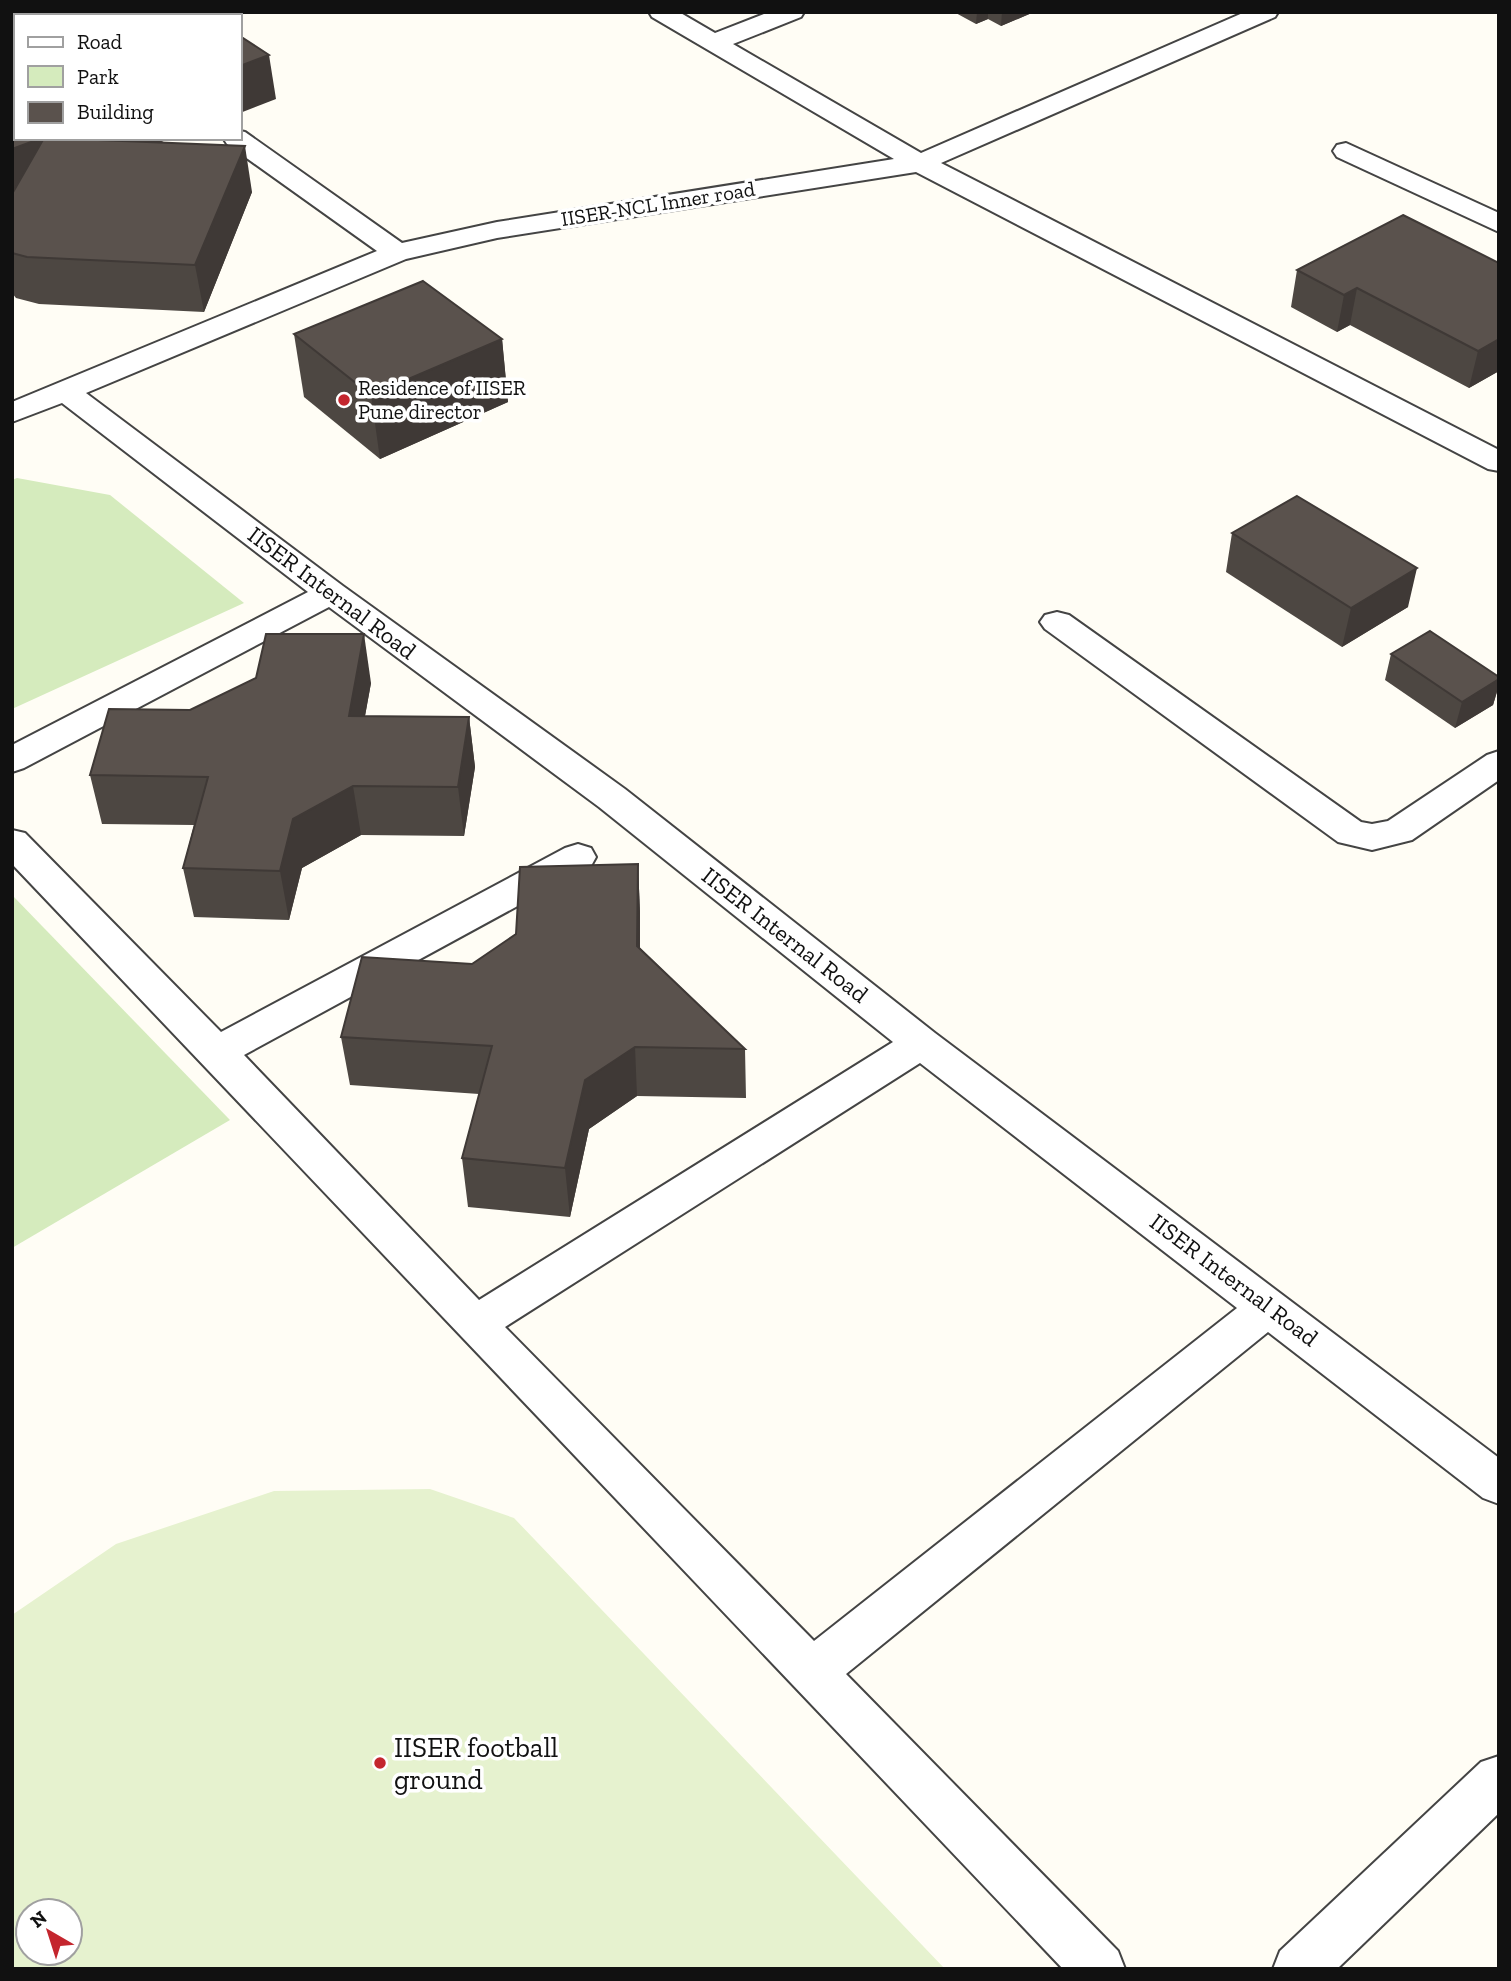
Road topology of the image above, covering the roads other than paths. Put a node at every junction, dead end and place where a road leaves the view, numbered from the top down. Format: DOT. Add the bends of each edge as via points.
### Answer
graph roads {
  1 [pos="661,12"];
  2 [pos="792,12"];
  3 [pos="1266,12"];
  4 [pos="715,42"];
  5 [pos="239,140"];
  6 [pos="1346,151"];
  7 [pos="920,163"];
  8 [pos="1499,224"];
  9 [pos="397,253"];
  10 [pos="66,392"];
  11 [pos="12,413"];
  12 [pos="1499,462"];
  13 [pos="331,593"];
  14 [pos="1058,622"];
  15 [pos="12,760"];
  16 [pos="1499,763"];
  17 [pos="12,842"];
  18 [pos="578,857"];
  19 [pos="921,1043"];
  20 [pos="216,1052"];
  21 [pos="1269,1307"];
  22 [pos="475,1324"];
  23 [pos="1499,1484"];
  24 [pos="812,1672"];
  25 [pos="1499,1779"];
  26 [pos="1099,1969"];
  27 [pos="1299,1969"];
  1 -- 4 [label="lane"];
  2 -- 4 [label="lane"];
  3 -- 7 [label="lane, IISER-NCL Inner road"];
  4 -- 7 [label="lane"];
  5 -- 9 [label="lane"];
  6 -- 8 [label="lane"];
  7 -- 9 [label="lane, IISER-NCL Inner road" via="497,230"];
  7 -- 12 [label="lane"];
  9 -- 10 [label="lane"];
  10 -- 11 [label="lane"];
  10 -- 13 [label="lane, IISER Internal Road"];
  13 -- 15 [label="lane"];
  13 -- 19 [label="lane, IISER Internal Road" via="612,798"];
  14 -- 16 [label="lane" via="1352,833 1372,837 1399,831"];
  17 -- 20 [label="lane"];
  18 -- 20 [label="lane"];
  19 -- 21 [label="lane, IISER Internal Road"];
  19 -- 22 [label="lane"];
  20 -- 22 [label="lane"];
  21 -- 23 [label="lane, IISER Internal Road"];
  21 -- 24 [label="lane"];
  22 -- 24 [label="lane"];
  24 -- 26 [label="lane"];
  25 -- 27 [label="lane"];
}
